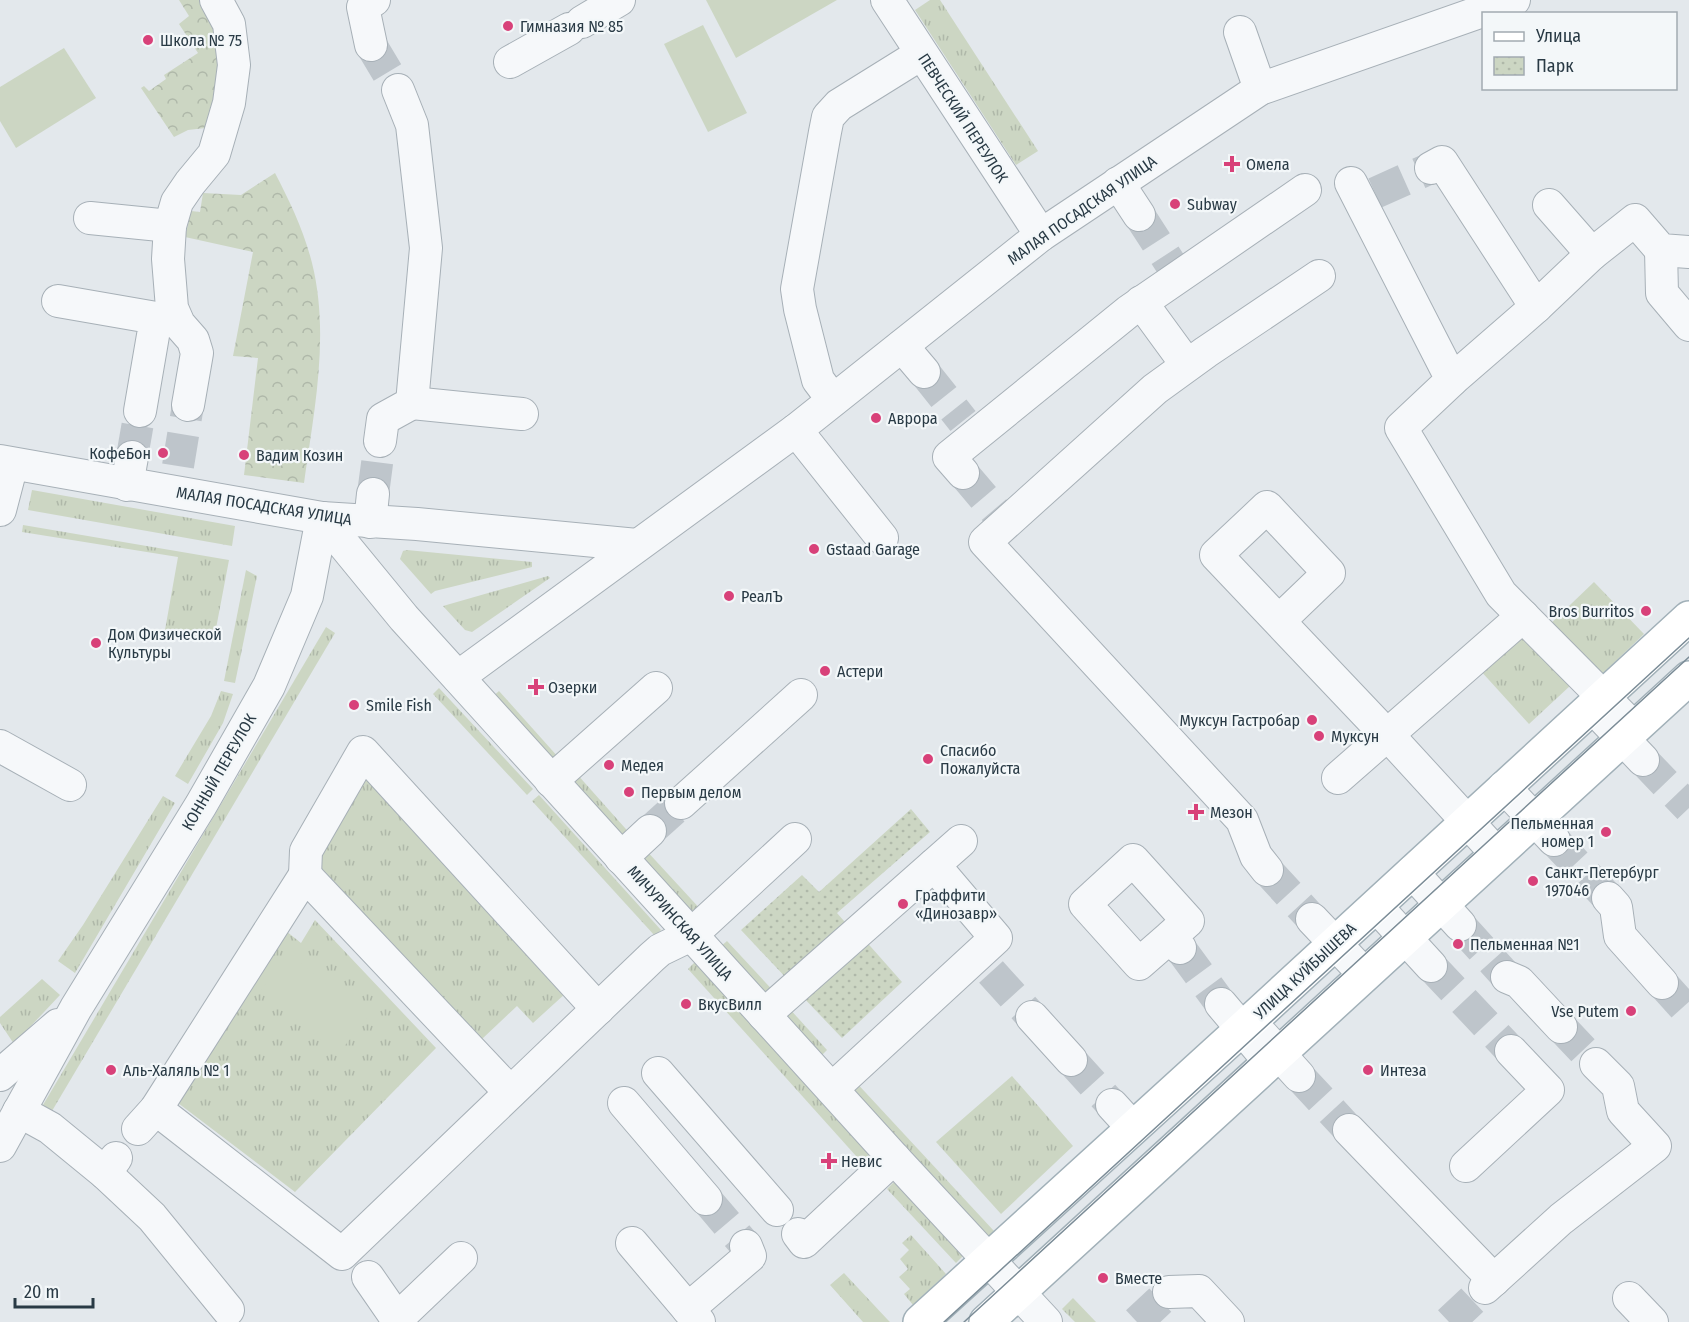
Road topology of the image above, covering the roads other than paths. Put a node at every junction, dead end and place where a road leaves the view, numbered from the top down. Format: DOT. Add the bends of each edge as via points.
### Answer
graph roads {
  1 [pos="216,0"];
  2 [pos="374,0"];
  3 [pos="619,0"];
  4 [pos="887,0"];
  5 [pos="1514,0"];
  6 [pos="1240,32"];
  7 [pos="371,45"];
  8 [pos="921,54"];
  9 [pos="510,62"];
  10 [pos="1260,88"];
  11 [pos="398,90"];
  12 [pos="1431,168"];
  13 [pos="1118,183"];
  14 [pos="1305,190"];
  15 [pos="1362,192"];
  16 [pos="1549,205"];
  17 [pos="1139,215"];
  18 [pos="90,218"];
  19 [pos="170,226"];
  20 [pos="1041,235"];
  21 [pos="1675,251"];
  22 [pos="1592,254"];
  23 [pos="1319,276"];
  24 [pos="58,301"];
  25 [pos="1141,302"];
  26 [pos="1536,307"];
  27 [pos="1689,325"];
  28 [pos="902,346"];
  29 [pos="1187,366"];
  30 [pos="924,372"];
  31 [pos="1452,380"];
  32 [pos="832,400"];
  33 [pos="412,403"];
  34 [pos="188,405"];
  35 [pos="140,411"];
  36 [pos="522,414"];
  37 [pos="796,430"];
  38 [pos="380,441"];
  39 [pos="6,463"];
  40 [pos="963,473"];
  41 [pos="0,510"];
  42 [pos="322,518"];
  43 [pos="882,538"];
  44 [pos="637,544"];
  45 [pos="1523,616"];
  46 [pos="1689,618"];
  47 [pos="1279,621"];
  48 [pos="459,677"];
  49 [pos="1689,678"];
  50 [pos="656,688"];
  51 [pos="801,695"];
  52 [pos="1598,702"];
  53 [pos="1387,734"];
  54 [pos="1633,742"];
  55 [pos="0,746"];
  56 [pos="1338,778"];
  57 [pos="551,781"];
  58 [pos="70,785"];
  59 [pos="1504,787"];
  60 [pos="681,803"];
  61 [pos="1467,822"];
  62 [pos="1544,830"];
  63 [pos="650,831"];
  64 [pos="795,839"];
  65 [pos="961,841"];
  66 [pos="1497,854"];
  67 [pos="621,858"];
  68 [pos="934,865"];
  69 [pos="1267,870"];
  70 [pos="1412,872"];
  71 [pos="305,874"];
  72 [pos="1608,898"];
  73 [pos="1376,906"];
  74 [pos="1451,915"];
  75 [pos="1312,919"];
  76 [pos="691,935"];
  77 [pos="1406,938"];
  78 [pos="1335,943"];
  79 [pos="1431,966"];
  80 [pos="1365,975"];
  81 [pos="1507,977"];
  82 [pos="1662,983"];
  83 [pos="1221,1004"];
  84 [pos="76,1008"];
  85 [pos="598,1009"];
  86 [pos="764,1015"];
  87 [pos="1032,1017"];
  88 [pos="1246,1026"];
  89 [pos="1561,1027"];
  90 [pos="1511,1052"];
  91 [pos="1071,1060"];
  92 [pos="1283,1064"];
  93 [pos="1596,1064"];
  94 [pos="658,1073"];
  95 [pos="0,1074"];
  96 [pos="832,1089"];
  97 [pos="510,1092"];
  98 [pos="624,1103"];
  99 [pos="19,1111"];
  100 [pos="1349,1130"];
  101 [pos="0,1146"];
  102 [pos="894,1158"];
  103 [pos="1466,1166"];
  104 [pos="706,1198"];
  105 [pos="777,1210"];
  106 [pos="798,1234"];
  107 [pos="632,1243"];
  108 [pos="746,1246"];
  109 [pos="461,1258"];
  110 [pos="987,1260"];
  111 [pos="368,1277"];
  112 [pos="1169,1292"];
  113 [pos="1018,1293"];
  114 [pos="1629,1298"];
  115 [pos="228,1310"];
  116 [pos="694,1316"];
  117 [pos="397,1321"];
  118 [pos="920,1322"];
  119 [pos="986,1322"];
  120 [pos="1046,1322"];
  121 [pos="1228,1322"];
  122 [pos="1652,1322"];
  1 -- 19 [label="street" via="228,24 234,65 228,103 214,154 177,202"];
  2 -- 7 [label="street" via="363,7"];
  3 -- 9 [label="street"];
  4 -- 8 [label="street, ПЕВЧЕСКИЙ ПЕРЕУЛОК"];
  5 -- 10 [label="street, МАЛАЯ ПОСАДСКАЯ УЛИЦА"];
  6 -- 10 [label="street"];
  8 -- 20 [label="street, ПЕВЧЕСКИЙ ПЕРЕУЛОК"];
  8 -- 32 [label="street" via="839,105 828,117 797,289 818,380"];
  10 -- 13 [label="street, МАЛАЯ ПОСАДСКАЯ УЛИЦА"];
  11 -- 33 [label="street" via="412,125 426,248"];
  12 -- 26 [label="street" via="1442,162"];
  13 -- 17 [label="street"];
  13 -- 20 [label="street, МАЛАЯ ПОСАДСКАЯ УЛИЦА"];
  14 -- 25 [label="street" via="1176,271"];
  15 -- 31 [label="street"];
  16 -- 22 [label="street"];
  18 -- 19 [label="street"];
  19 -- 34 [label="street" via="172,308 197,353"];
  20 -- 28 [label="street, МАЛАЯ ПОСАДСКАЯ УЛИЦА"];
  21 -- 22 [label="street" via="1635,220"];
  21 -- 27 [label="street" via="1662,293"];
  22 -- 26 [label="street"];
  23 -- 29 [label="street"];
  24 -- 35 [label="street" via="156,318"];
  25 -- 29 [label="street"];
  25 -- 40 [label="street" via="969,428 949,457"];
  26 -- 31 [label="street"];
  28 -- 30 [label="street"];
  28 -- 32 [label="street, МАЛАЯ ПОСАДСКАЯ УЛИЦА"];
  29 -- 69 [label="street" via="1001,518 985,542 1242,820 1256,856"];
  31 -- 45 [label="street" via="1401,429 1501,594"];
  32 -- 37 [label="street, МАЛАЯ ПОСАДСКАЯ УЛИЦА"];
  33 -- 36 [label="street"];
  33 -- 38 [label="street" via="383,419"];
  37 -- 43 [label="street"];
  37 -- 44 [label="street, МАЛАЯ ПОСАДСКАЯ УЛИЦА"];
  39 -- 41 [label="street"];
  39 -- 42 [label="street, МАЛАЯ ПОСАДСКАЯ УЛИЦА" via="130,471 176,479"];
  42 -- 44 [label="street, МАЛАЯ ПОСАДСКАЯ УЛИЦА" via="371,508 417,524"];
  42 -- 48 [label="street, МИЧУРИНСКАЯ УЛИЦА" via="404,618"];
  42 -- 84 [label="street, КОННЫЙ ПЕРЕУЛОК" via="307,596 269,686"];
  44 -- 48 [label="street, МАЛАЯ ПОСАДСКАЯ УЛИЦА"];
  45 -- 52 [label="street"];
  45 -- 53 [label="street"];
  46 -- 52 [label="main road, УЛИЦА КУЙБЫШЕВА"];
  47 -- 53 [label="street"];
  48 -- 57 [label="street, МИЧУРИНСКАЯ УЛИЦА"];
  49 -- 54 [label="main road"];
  50 -- 57 [label="street"];
  51 -- 60 [label="street"];
  52 -- 54 [label="street"];
  52 -- 59 [label="main road, УЛИЦА КУЙБЫШЕВА"];
  53 -- 56 [label="street"];
  53 -- 61 [label="street"];
  54 -- 62 [label="main road"];
  55 -- 58 [label="street"];
  57 -- 67 [label="street, МИЧУРИНСКАЯ УЛИЦА"];
  59 -- 61 [label="main road, УЛИЦА КУЙБЫШЕВА"];
  59 -- 62 [label="street"];
  61 -- 66 [label="street"];
  61 -- 70 [label="main road, УЛИЦА КУЙБЫШЕВА"];
  62 -- 66 [label="main road"];
  63 -- 67 [label="street"];
  64 -- 76 [label="street"];
  65 -- 68 [label="street"];
  66 -- 74 [label="main road"];
  67 -- 76 [label="street, МИЧУРИНСКАЯ УЛИЦА"];
  68 -- 86 [label="street"];
  68 -- 96 [label="street" via="996,938 984,964"];
  70 -- 73 [label="main road, УЛИЦА КУЙБЫШЕВА"];
  70 -- 74 [label="street"];
  71 -- 85 [label="street" via="306,851 363,753"];
  71 -- 97 [label="street"];
  71 -- 97 [label="street" via="147,1119 342,1254"];
  72 -- 82 [label="street" via="1616,907 1620,936"];
  73 -- 77 [label="street"];
  73 -- 78 [label="main road, УЛИЦА КУЙБЫШЕВА"];
  74 -- 77 [label="main road"];
  75 -- 78 [label="street"];
  76 -- 85 [label="street" via="660,950"];
  76 -- 86 [label="street, МИЧУРИНСКАЯ УЛИЦА"];
  77 -- 79 [label="street"];
  77 -- 80 [label="main road"];
  78 -- 80 [label="street"];
  78 -- 88 [label="main road, УЛИЦА КУЙБЫШЕВА"];
  80 -- 92 [label="main road"];
  81 -- 89 [label="street" via="1520,982"];
  83 -- 88 [label="street"];
  84 -- 95 [label="street, КОННЫЙ ПЕРЕУЛОК"];
  84 -- 99 [label="street, КОННЫЙ ПЕРЕУЛОК"];
  85 -- 97 [label="street"];
  86 -- 96 [label="street, МИЧУРИНСКАЯ УЛИЦА"];
  87 -- 91 [label="street"];
  88 -- 92 [label="street"];
  88 -- 110 [label="main road, УЛИЦА КУЙБЫШЕВА" via="1122,1117"];
  90 -- 103 [label="street" via="1548,1090"];
  92 -- 113 [label="main road"];
  93 -- 100 [label="street" via="1618,1086 1623,1111 1655,1146 1561,1219 1490,1284"];
  94 -- 105 [label="street"];
  96 -- 102 [label="street, МИЧУРИНСКАЯ УЛИЦА"];
  98 -- 104 [label="street"];
  99 -- 101 [label="street, КОННЫЙ ПЕРЕУЛОК"];
  99 -- 115 [label="street" via="110,1166"];
  102 -- 106 [label="street" via="804,1242"];
  102 -- 110 [label="street, МИЧУРИНСКАЯ УЛИЦА"];
  107 -- 116 [label="street"];
  108 -- 116 [label="street" via="750,1256"];
  109 -- 117 [label="street"];
  110 -- 113 [label="street, МИЧУРИНСКАЯ УЛИЦА"];
  110 -- 118 [label="main road, УЛИЦА КУЙБЫШЕВА"];
  111 -- 117 [label="street"];
  112 -- 121 [label="street" via="1199,1291"];
  113 -- 119 [label="main road"];
  113 -- 120 [label="street, МИЧУРИНСКАЯ УЛИЦА"];
  114 -- 122 [label="street"];
}
